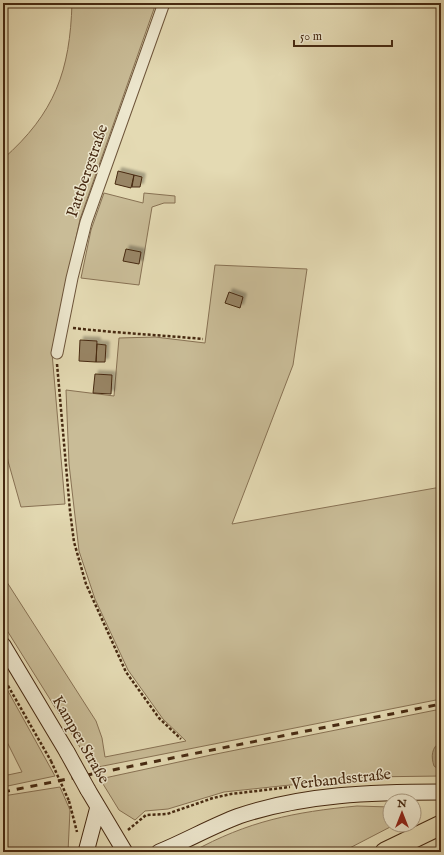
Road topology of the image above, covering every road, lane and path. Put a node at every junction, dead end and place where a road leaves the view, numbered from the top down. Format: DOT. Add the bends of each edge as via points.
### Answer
graph roads {
  1 [pos="164,3"];
  2 [pos="62,327"];
  3 [pos="203,339"];
  4 [pos="57,353"];
  5 [pos="3,645"];
  6 [pos="3,677"];
  7 [pos="181,739"];
  8 [pos="292,787"];
  9 [pos="441,792"];
  10 [pos="69,801"];
  11 [pos="98,807"];
  12 [pos="441,825"];
  13 [pos="121,846"];
  14 [pos="175,848"];
  15 [pos="86,852"];
  16 [pos="158,852"];
  17 [pos="385,852"];
  1 -- 2 [label="street, Pattbergstraße" via="86,222"];
  2 -- 3 [label="path"];
  2 -- 4 [label="street, Pattbergstraße"];
  4 -- 7 [label="path" via="70,511 74,542 86,584 126,672 159,718"];
  5 -- 11 [label="main road, Kamper Straße, bridge"];
  6 -- 10 [label="path, bridge" via="51,761"];
  8 -- 13 [label="path" via="231,794 167,814 146,815"];
  9 -- 14 [label="main road, Verbandsstraße" via="318,798 271,807 238,816"];
  11 -- 13 [label="main road, Kamper Straße"];
  11 -- 15 [label="main road"];
  12 -- 17 [label="highway"];
  14 -- 16 [label="main road, Verbandsstraße"];
}
